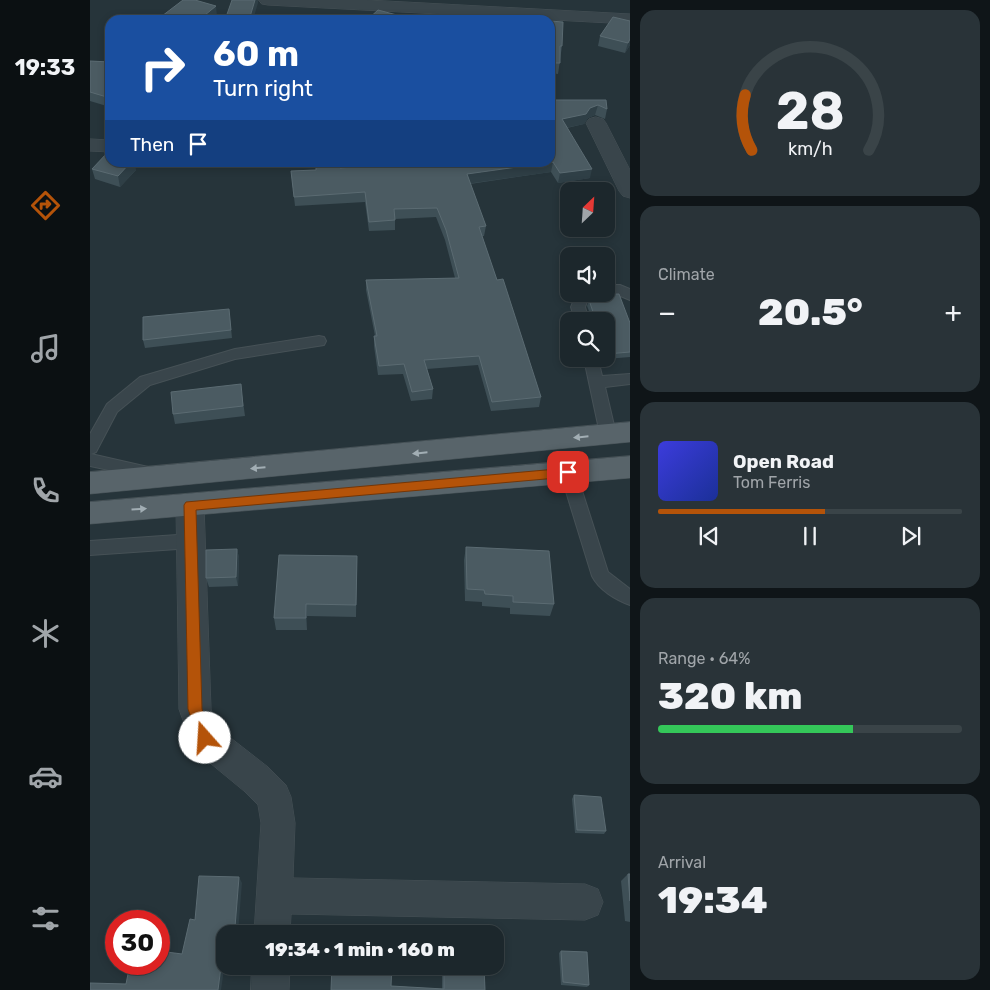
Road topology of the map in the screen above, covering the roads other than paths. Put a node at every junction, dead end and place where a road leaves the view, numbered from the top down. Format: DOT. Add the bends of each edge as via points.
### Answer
graph roads {
  1 [pos="268,0"];
  2 [pos="562,8"];
  3 [pos="630,20"];
  4 [pos="596,123"];
  5 [pos="90,145"];
  6 [pos="105,146"];
  7 [pos="630,191"];
  8 [pos="615,290"];
  9 [pos="630,295"];
  10 [pos="319,341"];
  11 [pos="594,367"];
  12 [pos="630,378"];
  13 [pos="597,382"];
  14 [pos="619,433"];
  15 [pos="90,448"];
  16 [pos="90,460"];
  17 [pos="630,467"];
  18 [pos="568,472"];
  19 [pos="166,476"];
  20 [pos="90,483"];
  21 [pos="190,505"];
  22 [pos="90,513"];
  23 [pos="192,540"];
  24 [pos="90,548"];
  25 [pos="630,598"];
  26 [pos="274,896"];
  27 [pos="585,902"];
  28 [pos="272,925"];
  29 [pos="271,975"];
  30 [pos="270,990"];
  1 -- 2 [label="street"];
  2 -- 3 [label="street"];
  4 -- 7 [label="street"];
  5 -- 6 [label="street"];
  8 -- 9 [label="lane"];
  10 -- 15 [label="lane" via="235,354 145,381 112,408"];
  11 -- 13 [label="lane"];
  12 -- 13 [label="lane"];
  13 -- 14 [label="lane"];
  14 -- 19 [label="main road, one-way"];
  16 -- 19 [label="lane"];
  17 -- 18 [label="main road"];
  18 -- 21 [label="main road"];
  18 -- 25 [label="lane" via="601,576"];
  19 -- 20 [label="main road"];
  22 -- 21 [label="main road, one-way"];
  21 -- 23 [label="street"];
  23 -- 24 [label="lane"];
  23 -- 26 [label="street" via="195,709 205,738 274,797 278,823"];
  26 -- 27 [label="street"];
  26 -- 28 [label="street"];
  29 -- 30 [label="street"];
}
